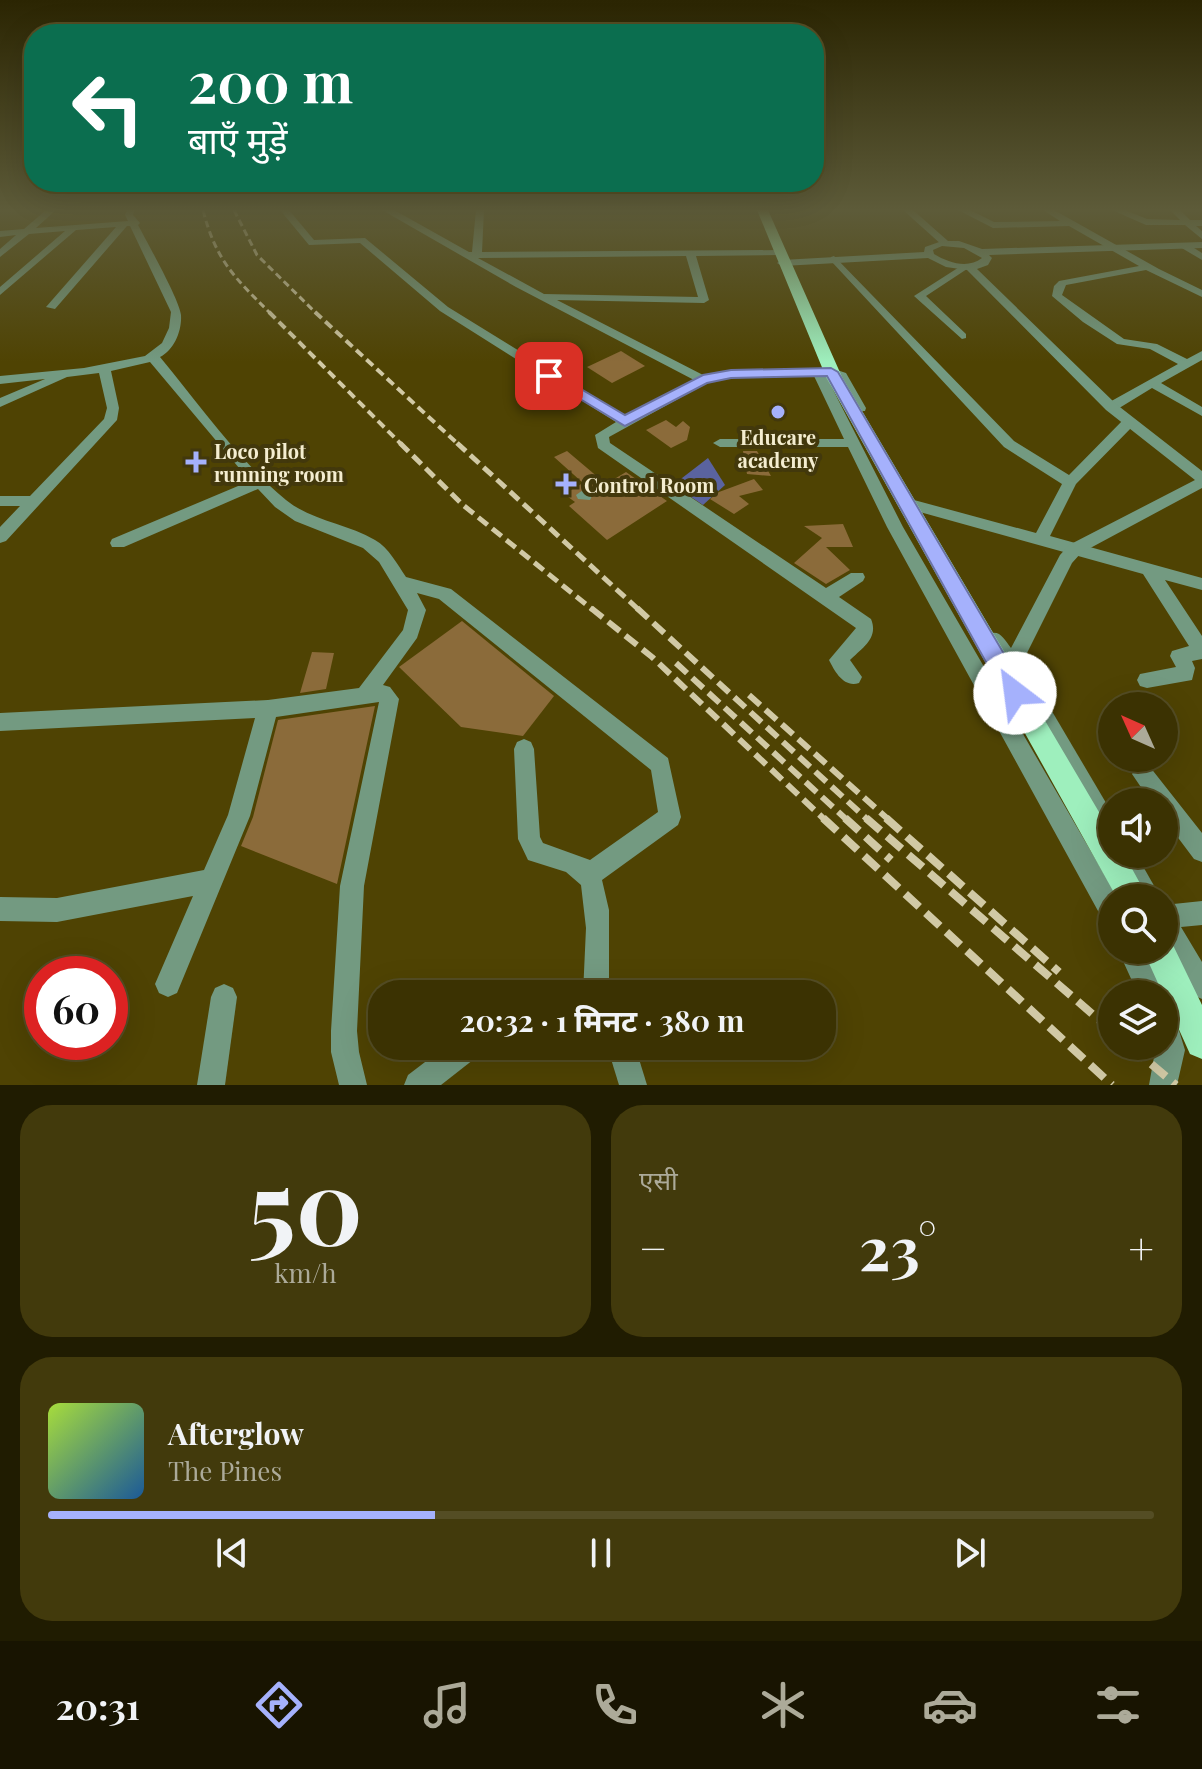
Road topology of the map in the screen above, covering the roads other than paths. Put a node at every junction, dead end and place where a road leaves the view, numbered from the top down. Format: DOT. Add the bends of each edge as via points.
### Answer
graph roads {
  1 [pos="36,261"];
  2 [pos="95,261"];
  3 [pos="149,261"];
  4 [pos="387,261"];
  5 [pos="474,261"];
  6 [pos="693,261"];
  7 [pos="786,261"];
  8 [pos="836,261"];
  9 [pos="941,261"];
  10 [pos="986,261"];
  11 [pos="1137,261"];
  12 [pos="967,267"];
  13 [pos="1147,267"];
  14 [pos="0,292"];
  15 [pos="1202,294"];
  16 [pos="542,297"];
  17 [pos="51,307"];
  18 [pos="962,336"];
  19 [pos="1202,355"];
  20 [pos="153,357"];
  21 [pos="1186,363"];
  22 [pos="104,366"];
  23 [pos="74,371"];
  24 [pos="828,374"];
  25 [pos="0,380"];
  26 [pos="703,380"];
  27 [pos="1152,383"];
  28 [pos="0,403"];
  29 [pos="1111,407"];
  30 [pos="1202,412"];
  31 [pos="625,422"];
  32 [pos="1129,422"];
  33 [pos="720,443"];
  34 [pos="851,443"];
  35 [pos="1202,480"];
  36 [pos="260,482"];
  37 [pos="1070,482"];
  38 [pos="0,501"];
  39 [pos="33,501"];
  40 [pos="914,505"];
  41 [pos="0,537"];
  42 [pos="1041,538"];
  43 [pos="118,543"];
  44 [pos="1075,549"];
  45 [pos="1150,571"];
  46 [pos="857,577"];
  47 [pos="401,582"];
  48 [pos="1202,584"];
  49 [pos="825,597"];
  50 [pos="1202,651"];
  51 [pos="1012,658"];
  52 [pos="852,677"];
  53 [pos="1147,680"];
  54 [pos="366,693"];
  55 [pos="268,709"];
  56 [pos="0,722"];
  57 [pos="524,749"];
  58 [pos="1143,774"];
  59 [pos="1098,810"];
  60 [pos="1202,851"];
  61 [pos="589,875"];
  62 [pos="211,881"];
  63 [pos="1125,884"];
  64 [pos="1098,886"];
  65 [pos="0,909"];
  66 [pos="1202,913"];
  67 [pos="1178,917"];
  68 [pos="1178,944"];
  69 [pos="1166,964"];
  70 [pos="596,980"];
  71 [pos="168,984"];
  72 [pos="1202,986"];
  73 [pos="224,997"];
  74 [pos="1202,1042"];
  75 [pos="450,1060"];
  76 [pos="625,1060"];
  77 [pos="1169,1060"];
  78 [pos="211,1085"];
  79 [pos="353,1085"];
  80 [pos="418,1085"];
  81 [pos="633,1085"];
  82 [pos="1163,1085"];
  1 -- 14 [label="street"];
  2 -- 17 [label="street"];
  3 -- 20 [label="street" via="176,312 176,326 164,350"];
  4 -- 31 [label="street" via="444,309"];
  5 -- 16 [label="street"];
  6 -- 16 [label="street" via="704,300"];
  7 -- 24 [label="main road"];
  8 -- 37 [label="street" via="1009,444"];
  9 -- 12 [label="street"];
  10 -- 12 [label="street"];
  11 -- 13 [label="street"];
  12 -- 18 [label="street" via="919,296"];
  12 -- 29 [label="street"];
  13 -- 15 [label="street"];
  13 -- 21 [label="street" via="1063,283 1057,296 1121,342 1153,346"];
  16 -- 26 [label="street"];
  19 -- 21 [label="street"];
  20 -- 22 [label="street"];
  20 -- 36 [label="street"];
  21 -- 27 [label="street"];
  22 -- 23 [label="street"];
  22 -- 39 [label="street" via="113,408 110,420"];
  23 -- 25 [label="street"];
  23 -- 28 [label="street"];
  24 -- 26 [label="street" via="731,374"];
  24 -- 34 [label="street"];
  24 -- 40 [label="street" via="842,376"];
  24 -- 63 [label="main road"];
  26 -- 31 [label="street"];
  27 -- 29 [label="street"];
  27 -- 30 [label="street"];
  29 -- 32 [label="street"];
  31 -- 49 [label="street" via="602,435 603,445"];
  32 -- 35 [label="street"];
  32 -- 37 [label="street"];
  33 -- 34 [label="street"];
  34 -- 64 [label="street"];
  35 -- 44 [label="street"];
  36 -- 43 [label="street"];
  36 -- 47 [label="street" via="300,517 369,544"];
  37 -- 42 [label="street"];
  38 -- 39 [label="street"];
  39 -- 41 [label="street"];
  40 -- 42 [label="street"];
  40 -- 51 [label="street" via="996,643"];
  42 -- 44 [label="street"];
  44 -- 45 [label="street"];
  44 -- 51 [label="street"];
  45 -- 48 [label="street"];
  45 -- 50 [label="street"];
  46 -- 49 [label="street"];
  47 -- 54 [label="street" via="417,610 415,624"];
  47 -- 61 [label="street" via="445,594 661,765 670,817"];
  49 -- 52 [label="street" via="867,629 838,660"];
  50 -- 53 [label="street" via="1179,656 1185,674"];
  51 -- 59 [label="street"];
  54 -- 55 [label="street"];
  54 -- 79 [label="street" via="383,693 389,699 352,886 344,1031"];
  55 -- 56 [label="street"];
  55 -- 62 [label="street" via="245,797"];
  57 -- 61 [label="street" via="532,846"];
  58 -- 60 [label="street"];
  61 -- 70 [label="street" via="596,900"];
  62 -- 65 [label="street" via="57,910"];
  62 -- 71 [label="street"];
  66 -- 67 [label="street"];
  68 -- 72 [label="street"];
  69 -- 74 [label="main road"];
  73 -- 78 [label="street"];
  75 -- 80 [label="street"];
  76 -- 81 [label="street"];
  77 -- 82 [label="street"];
}
